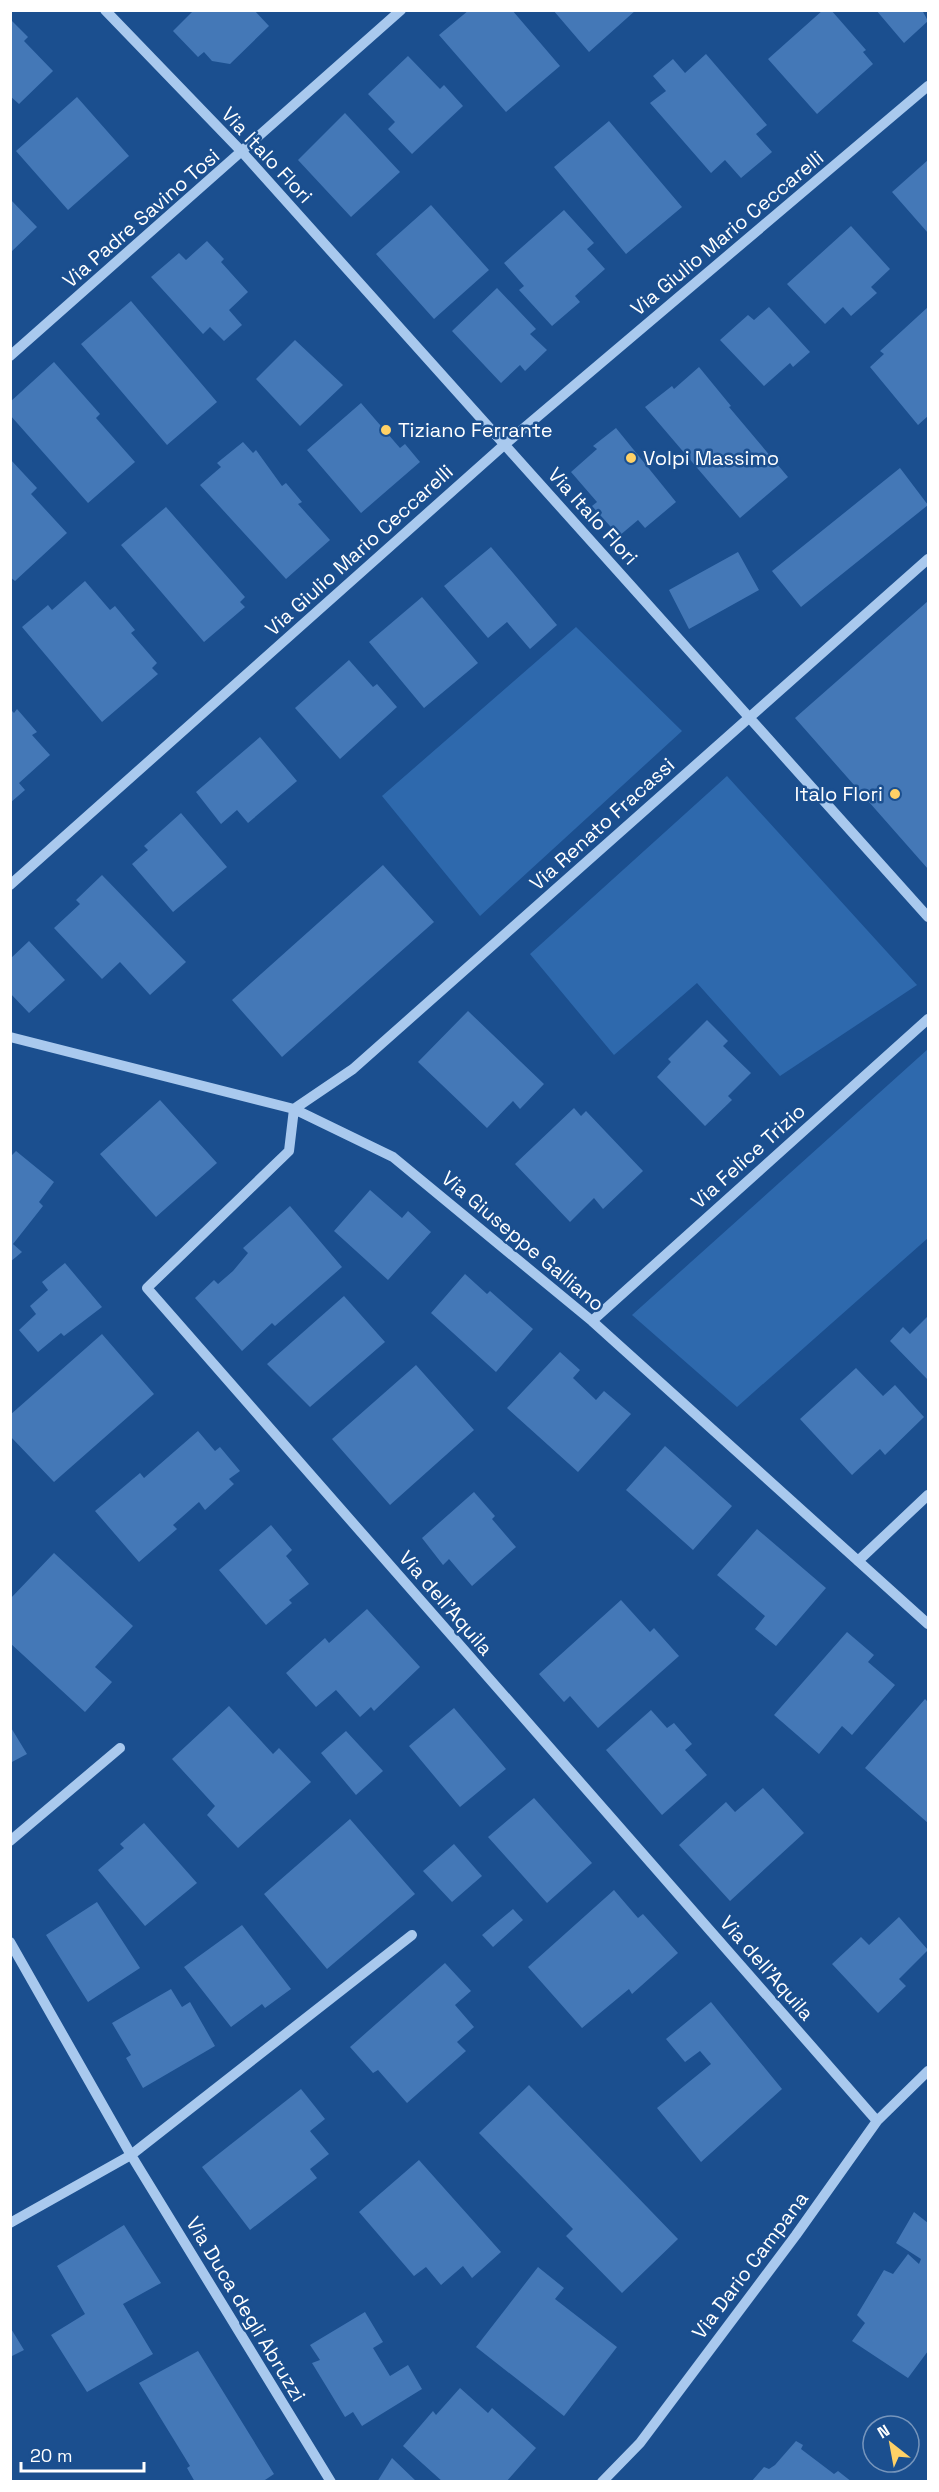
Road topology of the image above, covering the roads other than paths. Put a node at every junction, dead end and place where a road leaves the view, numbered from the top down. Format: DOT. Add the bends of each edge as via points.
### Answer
graph roads {
  1 [pos="105,10"];
  2 [pos="401,10"];
  3 [pos="928,86"];
  4 [pos="243,153"];
  5 [pos="10,356"];
  6 [pos="504,444"];
  7 [pos="928,559"];
  8 [pos="749,717"];
  9 [pos="10,885"];
  10 [pos="928,917"];
  11 [pos="928,1019"];
  12 [pos="10,1037"];
  13 [pos="294,1109"];
  14 [pos="592,1321"];
  15 [pos="928,1495"];
  16 [pos="858,1561"];
  17 [pos="928,1624"];
  18 [pos="120,1748"];
  19 [pos="10,1841"];
  20 [pos="412,1935"];
  21 [pos="10,1942"];
  22 [pos="928,2071"];
  23 [pos="877,2121"];
  24 [pos="131,2155"];
  25 [pos="10,2223"];
  26 [pos="331,2481"];
  27 [pos="602,2481"];
  1 -- 4 [label="street, Via Italo Flori"];
  2 -- 4 [label="street, Via Padre Savino Tosi"];
  3 -- 6 [label="street, Via Giulio Mario Ceccarelli"];
  4 -- 5 [label="street, Via Padre Savino Tosi"];
  4 -- 6 [label="street, Via Italo Flori"];
  6 -- 8 [label="street, Via Italo Flori"];
  6 -- 9 [label="street, Via Giulio Mario Ceccarelli"];
  7 -- 8 [label="street, Via Renato Fracassi"];
  8 -- 10 [label="street, Via Italo Flori"];
  8 -- 13 [label="street, Via Renato Fracassi" via="353,1069"];
  11 -- 14 [label="street, Via Felice Trizio"];
  12 -- 13 [label="street, Via Giuseppe Galliano"];
  13 -- 14 [label="street, Via Giuseppe Galliano" via="393,1157"];
  13 -- 23 [label="street, Via dell'Aquila" via="289,1151 147,1288"];
  14 -- 16 [label="street, Via Giuseppe Galliano"];
  15 -- 16 [label="street"];
  16 -- 17 [label="street, Via Giuseppe Galliano"];
  18 -- 19 [label="street"];
  20 -- 24 [label="street"];
  21 -- 24 [label="street, Via Duca degli Abruzzi"];
  22 -- 23 [label="street, Via Dario Campana"];
  23 -- 27 [label="street, Via Dario Campana" via="647,2433"];
  24 -- 25 [label="street"];
  24 -- 26 [label="street, Via Duca degli Abruzzi"];
}
